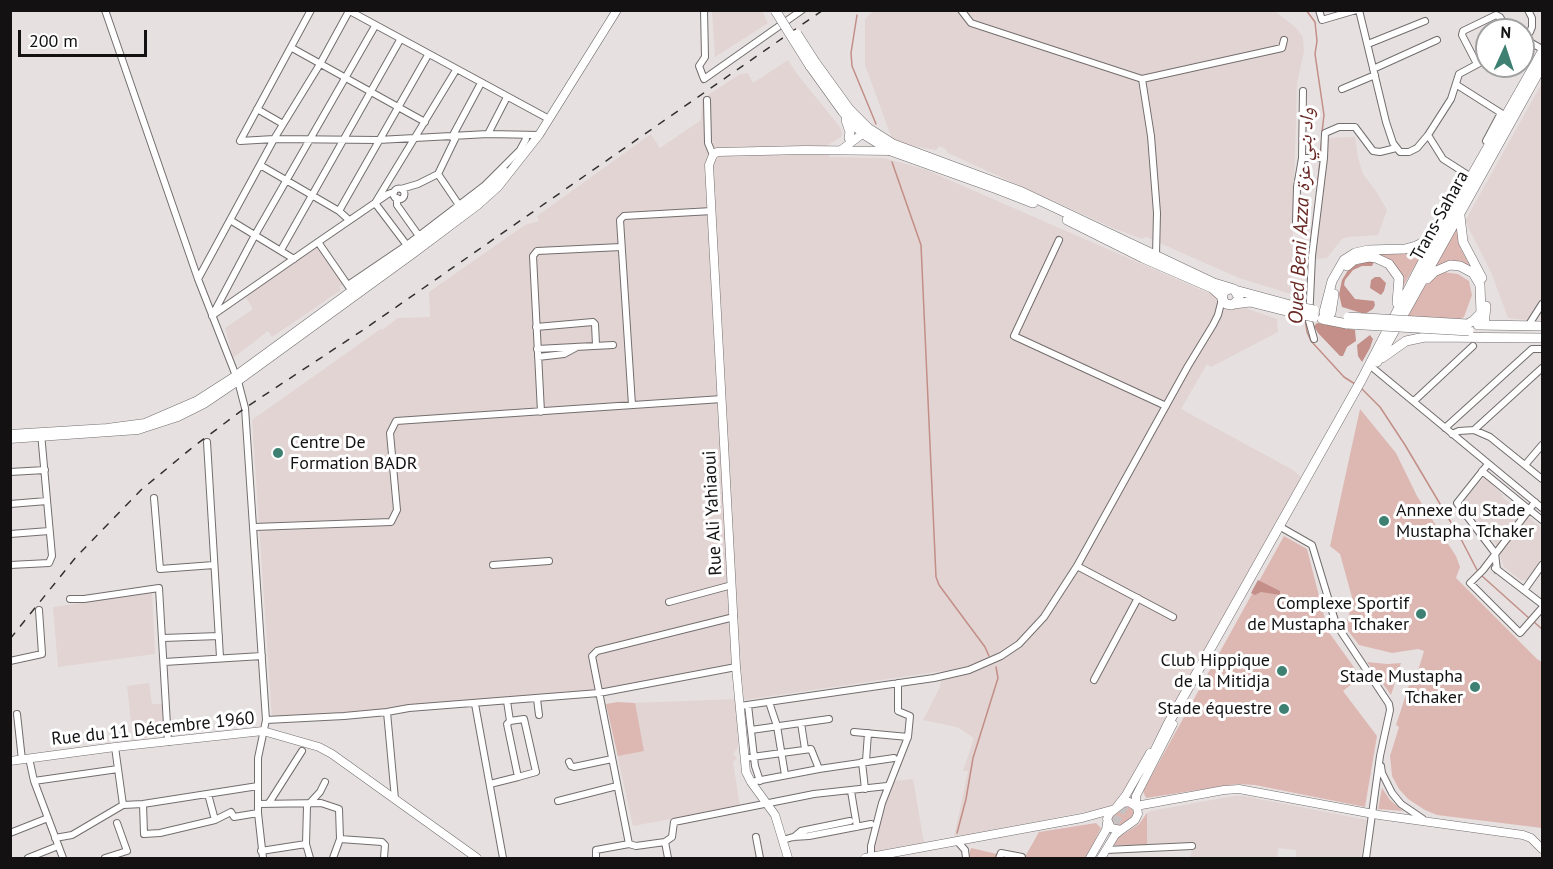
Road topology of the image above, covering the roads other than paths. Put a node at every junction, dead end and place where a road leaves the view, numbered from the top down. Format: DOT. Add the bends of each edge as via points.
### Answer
graph roads {
  1 [pos="105,10"];
  2 [pos="311,10"];
  3 [pos="612,10"];
  4 [pos="617,10"];
  5 [pos="704,10"];
  6 [pos="775,10"];
  7 [pos="782,10"];
  8 [pos="802,10"];
  9 [pos="961,10"];
  10 [pos="1319,10"];
  11 [pos="1358,10"];
  12 [pos="349,11"];
  13 [pos="1425,21"];
  14 [pos="1475,25"];
  15 [pos="375,26"];
  16 [pos="400,40"];
  17 [pos="1284,40"];
  18 [pos="1437,40"];
  19 [pos="1368,44"];
  20 [pos="292,48"];
  21 [pos="1542,50"];
  22 [pos="428,55"];
  23 [pos="1475,60"];
  24 [pos="320,64"];
  25 [pos="812,64"];
  26 [pos="1475,65"];
  27 [pos="1542,66"];
  28 [pos="456,70"];
  29 [pos="1374,72"];
  30 [pos="346,78"];
  31 [pos="1142,80"];
  32 [pos="481,83"];
  33 [pos="1457,85"];
  34 [pos="1342,89"];
  35 [pos="371,91"];
  36 [pos="1303,91"];
  37 [pos="507,97"];
  38 [pos="707,100"];
  39 [pos="398,105"];
  40 [pos="257,109"];
  41 [pos="843,112"];
  42 [pos="547,118"];
  43 [pos="425,122"];
  44 [pos="283,124"];
  45 [pos="863,129"];
  46 [pos="488,134"];
  47 [pos="533,135"];
  48 [pos="1428,135"];
  49 [pos="453,138"];
  50 [pos="849,138"];
  51 [pos="274,139"];
  52 [pos="413,139"];
  53 [pos="310,140"];
  54 [pos="345,140"];
  55 [pos="378,141"];
  56 [pos="1396,148"];
  57 [pos="841,150"];
  58 [pos="891,151"];
  59 [pos="713,155"];
  60 [pos="1302,158"];
  61 [pos="1324,158"];
  62 [pos="260,165"];
  63 [pos="438,174"];
  64 [pos="1468,175"];
  65 [pos="286,180"];
  66 [pos="395,195"];
  67 [pos="313,196"];
  68 [pos="375,203"];
  69 [pos="460,207"];
  70 [pos="339,211"];
  71 [pos="712,211"];
  72 [pos="1455,211"];
  73 [pos="230,220"];
  74 [pos="349,220"];
  75 [pos="1296,222"];
  76 [pos="255,235"];
  77 [pos="419,236"];
  78 [pos="1059,240"];
  79 [pos="318,242"];
  80 [pos="621,247"];
  81 [pos="410,249"];
  82 [pos="281,250"];
  83 [pos="1156,255"];
  84 [pos="294,258"];
  85 [pos="198,279"];
  86 [pos="1419,287"];
  87 [pos="350,288"];
  88 [pos="1233,289"];
  89 [pos="1222,298"];
  90 [pos="1334,299"];
  91 [pos="1233,304"];
  92 [pos="1542,304"];
  93 [pos="1294,309"];
  94 [pos="1483,313"];
  95 [pos="1322,314"];
  96 [pos="1218,315"];
  97 [pos="212,316"];
  98 [pos="1393,317"];
  99 [pos="1347,320"];
  100 [pos="1499,325"];
  101 [pos="1528,326"];
  102 [pos="1542,326"];
  103 [pos="536,327"];
  104 [pos="1468,327"];
  105 [pos="1482,327"];
  106 [pos="1542,333"];
  107 [pos="1542,338"];
  108 [pos="1314,339"];
  109 [pos="596,345"];
  110 [pos="613,345"];
  111 [pos="577,346"];
  112 [pos="1473,346"];
  113 [pos="537,349"];
  114 [pos="1542,349"];
  115 [pos="538,357"];
  116 [pos="1375,366"];
  117 [pos="1542,368"];
  118 [pos="236,378"];
  119 [pos="1364,381"];
  120 [pos="1357,393"];
  121 [pos="722,399"];
  122 [pos="1414,401"];
  123 [pos="632,405"];
  124 [pos="1166,406"];
  125 [pos="541,412"];
  126 [pos="1444,428"];
  127 [pos="1474,430"];
  128 [pos="10,434"];
  129 [pos="1452,434"];
  130 [pos="42,435"];
  131 [pos="10,439"];
  132 [pos="207,442"];
  133 [pos="1542,445"];
  134 [pos="1488,464"];
  135 [pos="1525,465"];
  136 [pos="45,470"];
  137 [pos="1482,471"];
  138 [pos="10,472"];
  139 [pos="1542,478"];
  140 [pos="154,498"];
  141 [pos="47,501"];
  142 [pos="1535,502"];
  143 [pos="10,504"];
  144 [pos="1542,508"];
  145 [pos="1529,510"];
  146 [pos="1542,520"];
  147 [pos="254,527"];
  148 [pos="1284,529"];
  149 [pos="50,531"];
  150 [pos="10,534"];
  151 [pos="1495,553"];
  152 [pos="549,561"];
  153 [pos="1489,563"];
  154 [pos="10,565"];
  155 [pos="214,565"];
  156 [pos="493,565"];
  157 [pos="1542,565"];
  158 [pos="1077,566"];
  159 [pos="1497,570"];
  160 [pos="732,585"];
  161 [pos="1525,589"];
  162 [pos="1138,598"];
  163 [pos="70,599"];
  164 [pos="669,602"];
  165 [pos="1542,606"];
  166 [pos="39,610"];
  167 [pos="734,617"];
  168 [pos="1173,617"];
  169 [pos="219,636"];
  170 [pos="163,639"];
  171 [pos="262,656"];
  172 [pos="220,657"];
  173 [pos="10,661"];
  174 [pos="164,662"];
  175 [pos="736,667"];
  176 [pos="1094,680"];
  177 [pos="898,683"];
  178 [pos="599,693"];
  179 [pos="537,699"];
  180 [pos="507,701"];
  181 [pos="769,702"];
  182 [pos="475,704"];
  183 [pos="744,705"];
  184 [pos="387,712"];
  185 [pos="16,714"];
  186 [pos="539,716"];
  187 [pos="829,719"];
  188 [pos="266,720"];
  189 [pos="510,721"];
  190 [pos="801,723"];
  191 [pos="1171,724"];
  192 [pos="777,726"];
  193 [pos="751,730"];
  194 [pos="263,731"];
  195 [pos="854,732"];
  196 [pos="868,733"];
  197 [pos="908,737"];
  198 [pos="168,742"];
  199 [pos="115,747"];
  200 [pos="805,749"];
  201 [pos="302,751"];
  202 [pos="780,753"];
  203 [pos="1380,756"];
  204 [pos="753,757"];
  205 [pos="744,758"];
  206 [pos="894,758"];
  207 [pos="26,759"];
  208 [pos="612,759"];
  209 [pos="10,761"];
  210 [pos="569,762"];
  211 [pos="864,762"];
  212 [pos="118,769"];
  213 [pos="819,769"];
  214 [pos="1146,769"];
  215 [pos="785,775"];
  216 [pos="518,777"];
  217 [pos="34,781"];
  218 [pos="325,782"];
  219 [pos="755,782"];
  220 [pos="490,784"];
  221 [pos="258,786"];
  222 [pos="617,786"];
  223 [pos="887,786"];
  224 [pos="865,789"];
  225 [pos="1136,790"];
  226 [pos="851,791"];
  227 [pos="208,794"];
  228 [pos="395,799"];
  229 [pos="558,801"];
  230 [pos="1168,801"];
  231 [pos="269,803"];
  232 [pos="308,803"];
  233 [pos="767,803"];
  234 [pos="143,804"];
  235 [pos="258,804"];
  236 [pos="123,805"];
  237 [pos="1136,806"];
  238 [pos="1115,809"];
  239 [pos="258,813"];
  240 [pos="1372,814"];
  241 [pos="48,818"];
  242 [pos="1082,818"];
  243 [pos="214,819"];
  244 [pos="1136,819"];
  245 [pos="850,821"];
  246 [pos="117,823"];
  247 [pos="1432,823"];
  248 [pos="871,824"];
  249 [pos="857,827"];
  250 [pos="1109,828"];
  251 [pos="1121,830"];
  252 [pos="10,833"];
  253 [pos="756,837"];
  254 [pos="793,837"];
  255 [pos="55,838"];
  256 [pos="340,839"];
  257 [pos="783,840"];
  258 [pos="665,842"];
  259 [pos="958,842"];
  260 [pos="306,844"];
  261 [pos="629,844"];
  262 [pos="58,846"];
  263 [pos="1192,846"];
  264 [pos="1542,849"];
  265 [pos="1106,850"];
  266 [pos="262,855"];
  267 [pos="28,858"];
  268 [pos="63,858"];
  269 [pos="105,858"];
  270 [pos="310,858"];
  271 [pos="333,858"];
  272 [pos="384,858"];
  273 [pos="477,858"];
  274 [pos="503,858"];
  275 [pos="596,858"];
  276 [pos="668,858"];
  277 [pos="760,858"];
  278 [pos="788,858"];
  279 [pos="868,858"];
  280 [pos="966,858"];
  281 [pos="999,858"];
  282 [pos="1022,858"];
  283 [pos="1090,858"];
  284 [pos="1095,858"];
  285 [pos="1101,858"];
  286 [pos="1366,858"];
  1 -- 85 [label="street"];
  2 -- 20 [label="street"];
  3 -- 42 [label="main road"];
  4 -- 42 [label="main road"];
  5 -- 8 [label="street" via="705,57 699,66 704,80"];
  6 -- 25 [label="highway, bridge"];
  7 -- 25 [label="highway, bridge"];
  9 -- 31 [label="street" via="971,22"];
  10 -- 11 [label="street" via="1322,20"];
  11 -- 19 [label="street"];
  12 -- 15 [label="street"];
  12 -- 24 [label="street"];
  13 -- 19 [label="street"];
  14 -- 23 [label="street" via="1462,35"];
  15 -- 16 [label="street"];
  15 -- 30 [label="street"];
  16 -- 22 [label="street"];
  16 -- 35 [label="street"];
  17 -- 31 [label="street" via="1282,48"];
  18 -- 29 [label="street"];
  19 -- 29 [label="street"];
  20 -- 24 [label="street"];
  20 -- 40 [label="street"];
  21 -- 72 [label="highway"];
  22 -- 28 [label="street"];
  22 -- 39 [label="street"];
  24 -- 30 [label="street"];
  24 -- 44 [label="street"];
  25 -- 41 [label="highway"];
  25 -- 45 [label="highway"];
  26 -- 33 [label="street" via="1459,75"];
  27 -- 72 [label="highway, Trans-Sahara"];
  28 -- 32 [label="street"];
  28 -- 43 [label="street"];
  29 -- 34 [label="street"];
  29 -- 56 [label="street"];
  30 -- 35 [label="street"];
  30 -- 53 [label="street"];
  31 -- 83 [label="street" via="1151,136"];
  32 -- 37 [label="street"];
  32 -- 49 [label="street"];
  33 -- 48 [label="street"];
  33 -- 64 [label="street" via="1502,113"];
  35 -- 39 [label="street"];
  35 -- 54 [label="street"];
  36 -- 60 [label="street"];
  37 -- 42 [label="street"];
  37 -- 46 [label="street"];
  38 -- 59 [label="street" via="708,143"];
  39 -- 43 [label="street"];
  39 -- 55 [label="street"];
  40 -- 44 [label="street"];
  40 -- 51 [label="street" via="240,141"];
  41 -- 45 [label="highway"];
  41 -- 50 [label="highway"];
  42 -- 47 [label="main road"];
  43 -- 52 [label="street"];
  44 -- 51 [label="street"];
  45 -- 50 [label="main road"];
  45 -- 57 [label="main road"];
  45 -- 58 [label="highway"];
  45 -- 83 [label="highway" via="1022,192"];
  46 -- 47 [label="street"];
  46 -- 49 [label="street"];
  47 -- 69 [label="main road" via="503,174"];
  47 -- 81 [label="main road" via="498,187 478,205"];
  48 -- 56 [label="street" via="1409,152"];
  48 -- 64 [label="street" via="1443,159"];
  49 -- 52 [label="street"];
  49 -- 63 [label="street"];
  50 -- 57 [label="main road"];
  51 -- 53 [label="street"];
  51 -- 62 [label="street"];
  52 -- 55 [label="street"];
  52 -- 68 [label="street"];
  53 -- 54 [label="street"];
  53 -- 65 [label="street"];
  54 -- 55 [label="street"];
  54 -- 67 [label="street"];
  55 -- 70 [label="street"];
  56 -- 61 [label="street" via="1373,151 1355,127 1339,127 1325,133"];
  57 -- 58 [label="main road"];
  57 -- 59 [label="main road"];
  58 -- 89 [label="highway" via="1042,207 1212,288"];
  59 -- 71 [label="main road, Rue Ali Yahiaoui" via="709,165"];
  60 -- 61 [label="street"];
  60 -- 75 [label="street"];
  61 -- 108 [label="street" via="1312,256 1310,321"];
  62 -- 65 [label="street"];
  62 -- 73 [label="street"];
  63 -- 66 [label="street" via="396,190"];
  63 -- 69 [label="street"];
  64 -- 72 [label="street" via="1452,204"];
  65 -- 67 [label="street"];
  65 -- 76 [label="street"];
  66 -- 68 [label="street"];
  66 -- 77 [label="street"];
  67 -- 70 [label="street"];
  67 -- 82 [label="street"];
  68 -- 74 [label="street"];
  68 -- 81 [label="street"];
  69 -- 77 [label="street"];
  69 -- 81 [label="main road"];
  70 -- 74 [label="street"];
  71 -- 80 [label="street" via="624,216 620,220"];
  71 -- 121 [label="main road, Rue Ali Yahiaoui"];
  72 -- 86 [label="highway, Trans-Sahara"];
  72 -- 94 [label="highway" via="1462,242 1484,283"];
  72 -- 95 [label="highway" via="1431,237 1416,246 1368,250 1344,260 1332,281"];
  72 -- 98 [label="highway"];
  73 -- 76 [label="street"];
  73 -- 85 [label="street"];
  74 -- 79 [label="street"];
  76 -- 82 [label="street"];
  76 -- 97 [label="street"];
  77 -- 81 [label="street"];
  78 -- 124 [label="street" via="1014,336"];
  79 -- 84 [label="street"];
  79 -- 87 [label="street"];
  80 -- 103 [label="street" via="534,253"];
  80 -- 123 [label="street"];
  81 -- 87 [label="main road"];
  81 -- 118 [label="main road"];
  82 -- 84 [label="street"];
  83 -- 88 [label="highway"];
  84 -- 97 [label="street"];
  85 -- 97 [label="street"];
  86 -- 94 [label="highway" via="1441,268 1467,268 1480,285"];
  86 -- 116 [label="highway, Trans-Sahara"];
  87 -- 118 [label="main road"];
  88 -- 89 [label="highway" via="1224,291"];
  88 -- 91 [label="highway" via="1239,297"];
  88 -- 93 [label="highway"];
  89 -- 91 [label="highway" via="1226,304"];
  89 -- 96 [label="street"];
  90 -- 95 [label="highway"];
  90 -- 98 [label="highway" via="1336,285 1348,264 1376,258 1389,264 1398,275 1399,292"];
  90 -- 99 [label="highway"];
  91 -- 93 [label="highway" via="1250,302"];
  91 -- 96 [label="street"];
  92 -- 101 [label="street"];
  93 -- 95 [label="highway, bridge"];
  94 -- 100 [label="highway"];
  94 -- 104 [label="highway"];
  94 -- 105 [label="highway"];
  95 -- 99 [label="highway"];
  96 -- 124 [label="street"];
  97 -- 118 [label="street"];
  98 -- 119 [label="highway"];
  99 -- 104 [label="highway, bridge"];
  100 -- 101 [label="highway"];
  100 -- 105 [label="highway"];
  101 -- 102 [label="highway"];
  103 -- 109 [label="street" via="593,322"];
  103 -- 113 [label="street"];
  104 -- 105 [label="highway"];
  105 -- 106 [label="highway"];
  107 -- 116 [label="highway" via="1425,337 1406,341"];
  109 -- 110 [label="street"];
  109 -- 111 [label="street"];
  111 -- 113 [label="street"];
  111 -- 115 [label="street" via="564,354"];
  112 -- 122 [label="street"];
  113 -- 115 [label="street"];
  114 -- 126 [label="street" via="1532,349"];
  115 -- 125 [label="street"];
  116 -- 119 [label="highway, Trans-Sahara"];
  116 -- 122 [label="street"];
  117 -- 127 [label="street"];
  118 -- 130 [label="main road" via="145,423"];
  118 -- 147 [label="street" via="245,408"];
  119 -- 120 [label="highway"];
  120 -- 148 [label="highway"];
  120 -- 191 [label="highway"];
  121 -- 123 [label="street"];
  121 -- 160 [label="main road, Rue Ali Yahiaoui"];
  122 -- 126 [label="street"];
  123 -- 125 [label="street"];
  124 -- 158 [label="street"];
  125 -- 147 [label="street" via="396,421 390,433 398,510 391,522"];
  126 -- 129 [label="street"];
  127 -- 129 [label="street"];
  127 -- 135 [label="street" via="1490,436"];
  128 -- 130 [label="main road"];
  129 -- 134 [label="street"];
  130 -- 131 [label="main road"];
  130 -- 136 [label="street"];
  132 -- 155 [label="street"];
  133 -- 135 [label="street"];
  134 -- 137 [label="street"];
  134 -- 142 [label="street"];
  135 -- 139 [label="street"];
  136 -- 138 [label="street"];
  136 -- 141 [label="street"];
  137 -- 145 [label="street"];
  137 -- 151 [label="street" via="1457,503"];
  140 -- 155 [label="street" via="160,569"];
  141 -- 143 [label="street"];
  141 -- 149 [label="street"];
  142 -- 144 [label="street"];
  142 -- 145 [label="street"];
  145 -- 146 [label="street"];
  145 -- 151 [label="street"];
  147 -- 171 [label="street"];
  148 -- 191 [label="highway"];
  148 -- 203 [label="street" via="1312,545 1336,624 1388,700 1390,710"];
  149 -- 150 [label="street"];
  149 -- 154 [label="street" via="49,563"];
  151 -- 153 [label="street"];
  151 -- 159 [label="street"];
  152 -- 156 [label="street"];
  153 -- 159 [label="street"];
  153 -- 165 [label="street" via="1470,583 1520,633"];
  155 -- 169 [label="street"];
  157 -- 161 [label="street"];
  158 -- 162 [label="street"];
  158 -- 177 [label="street" via="1044,617 1001,657 969,670"];
  159 -- 161 [label="street"];
  160 -- 164 [label="street"];
  160 -- 167 [label="main road, Rue Ali Yahiaoui"];
  161 -- 165 [label="street"];
  162 -- 168 [label="street"];
  162 -- 176 [label="street"];
  163 -- 170 [label="street" via="159,588"];
  166 -- 173 [label="street" via="42,654"];
  167 -- 175 [label="main road, Rue Ali Yahiaoui"];
  167 -- 178 [label="street" via="597,651 592,659"];
  169 -- 170 [label="street"];
  169 -- 172 [label="street"];
  170 -- 174 [label="street"];
  171 -- 172 [label="street"];
  171 -- 188 [label="street"];
  172 -- 174 [label="street"];
  174 -- 198 [label="street"];
  175 -- 178 [label="street"];
  175 -- 183 [label="main road, Rue Ali Yahiaoui"];
  177 -- 181 [label="street"];
  177 -- 197 [label="street" via="898,711 910,716"];
  178 -- 179 [label="street"];
  178 -- 208 [label="street"];
  179 -- 180 [label="street"];
  179 -- 186 [label="street"];
  180 -- 182 [label="street"];
  180 -- 189 [label="street"];
  181 -- 183 [label="street"];
  181 -- 192 [label="street"];
  182 -- 184 [label="street"];
  182 -- 220 [label="street"];
  183 -- 193 [label="street"];
  183 -- 205 [label="main road, Rue Ali Yahiaoui"];
  184 -- 188 [label="street"];
  184 -- 228 [label="street"];
  185 -- 207 [label="street"];
  187 -- 190 [label="street"];
  188 -- 194 [label="street"];
  189 -- 216 [label="street" via="507,724"];
  189 -- 216 [label="street" via="524,719 536,772"];
  190 -- 192 [label="street"];
  190 -- 200 [label="street"];
  191 -- 214 [label="highway"];
  191 -- 225 [label="main road"];
  191 -- 238 [label="main road"];
  192 -- 193 [label="street"];
  192 -- 202 [label="street"];
  193 -- 204 [label="street"];
  194 -- 198 [label="main road, Rue du 11 Décembre 1960"];
  194 -- 221 [label="street"];
  194 -- 228 [label="main road, Rue du 11 Décembre 1960" via="319,747"];
  195 -- 196 [label="street"];
  196 -- 197 [label="street"];
  196 -- 211 [label="street"];
  197 -- 223 [label="street"];
  198 -- 199 [label="main road, Rue du 11 Décembre 1960"];
  199 -- 207 [label="main road, Rue du 11 Décembre 1960"];
  199 -- 212 [label="street"];
  200 -- 202 [label="street"];
  200 -- 213 [label="street" via="811,749"];
  201 -- 231 [label="street"];
  202 -- 204 [label="street"];
  202 -- 215 [label="street"];
  203 -- 240 [label="street"];
  203 -- 247 [label="street" via="1382,773 1392,794 1411,812"];
  204 -- 205 [label="street"];
  204 -- 219 [label="street"];
  205 -- 219 [label="main road, Rue Ali Yahiaoui" via="746,772"];
  206 -- 211 [label="street"];
  207 -- 209 [label="main road, Rue du 11 Décembre 1960"];
  207 -- 217 [label="street"];
  208 -- 210 [label="street" via="574,767"];
  208 -- 222 [label="street"];
  211 -- 213 [label="street"];
  211 -- 224 [label="street"];
  212 -- 217 [label="street"];
  212 -- 236 [label="street"];
  213 -- 215 [label="street"];
  214 -- 225 [label="main road"];
  215 -- 219 [label="street"];
  216 -- 220 [label="street"];
  217 -- 241 [label="street"];
  218 -- 232 [label="street"];
  219 -- 233 [label="main road, Rue Ali Yahiaoui"];
  220 -- 274 [label="street"];
  221 -- 227 [label="street"];
  221 -- 235 [label="street"];
  222 -- 229 [label="street"];
  222 -- 261 [label="street"];
  223 -- 224 [label="street"];
  223 -- 279 [label="street"];
  224 -- 226 [label="street"];
  225 -- 230 [label="main road" via="1146,802"];
  225 -- 237 [label="main road"];
  226 -- 233 [label="street"];
  226 -- 249 [label="street"];
  227 -- 234 [label="street"];
  227 -- 243 [label="street"];
  228 -- 273 [label="main road, Rue du 11 Décembre 1960"];
  230 -- 237 [label="main road"];
  230 -- 240 [label="main road" via="1239,789"];
  230 -- 244 [label="main road" via="1147,809"];
  231 -- 232 [label="street"];
  231 -- 235 [label="street"];
  232 -- 256 [label="street" via="339,809"];
  232 -- 260 [label="street"];
  233 -- 257 [label="main road, Rue Ali Yahiaoui"];
  233 -- 258 [label="street" via="674,822 672,837"];
  234 -- 236 [label="street"];
  234 -- 243 [label="street" via="146,835"];
  235 -- 239 [label="street"];
  236 -- 255 [label="street" via="72,835"];
  237 -- 238 [label="main road" via="1126,802"];
  237 -- 244 [label="main road"];
  238 -- 242 [label="main road"];
  238 -- 250 [label="main road" via="1108,816"];
  239 -- 243 [label="street" via="234,817 231,812"];
  239 -- 266 [label="street"];
  240 -- 247 [label="main road"];
  240 -- 286 [label="street"];
  241 -- 252 [label="street"];
  241 -- 255 [label="street"];
  242 -- 250 [label="main road" via="1097,818"];
  242 -- 259 [label="main road"];
  244 -- 251 [label="main road"];
  245 -- 254 [label="street" via="801,831"];
  246 -- 269 [label="street" via="127,851"];
  247 -- 264 [label="main road" via="1523,835"];
  248 -- 249 [label="street"];
  249 -- 254 [label="street"];
  250 -- 251 [label="main road"];
  250 -- 283 [label="main road"];
  250 -- 284 [label="main road"];
  251 -- 265 [label="main road"];
  253 -- 277 [label="street"];
  254 -- 257 [label="street"];
  255 -- 262 [label="street"];
  256 -- 271 [label="street"];
  256 -- 272 [label="street" via="382,842"];
  257 -- 278 [label="main road, Rue Ali Yahiaoui"];
  258 -- 261 [label="street"];
  258 -- 276 [label="street"];
  259 -- 279 [label="main road"];
  259 -- 280 [label="street"];
  260 -- 266 [label="street"];
  260 -- 270 [label="street"];
  261 -- 275 [label="street" via="596,850"];
  262 -- 267 [label="street"];
  262 -- 268 [label="street"];
  263 -- 265 [label="street"];
  265 -- 285 [label="main road"];
  281 -- 282 [label="street" via="1001,853"];
}
